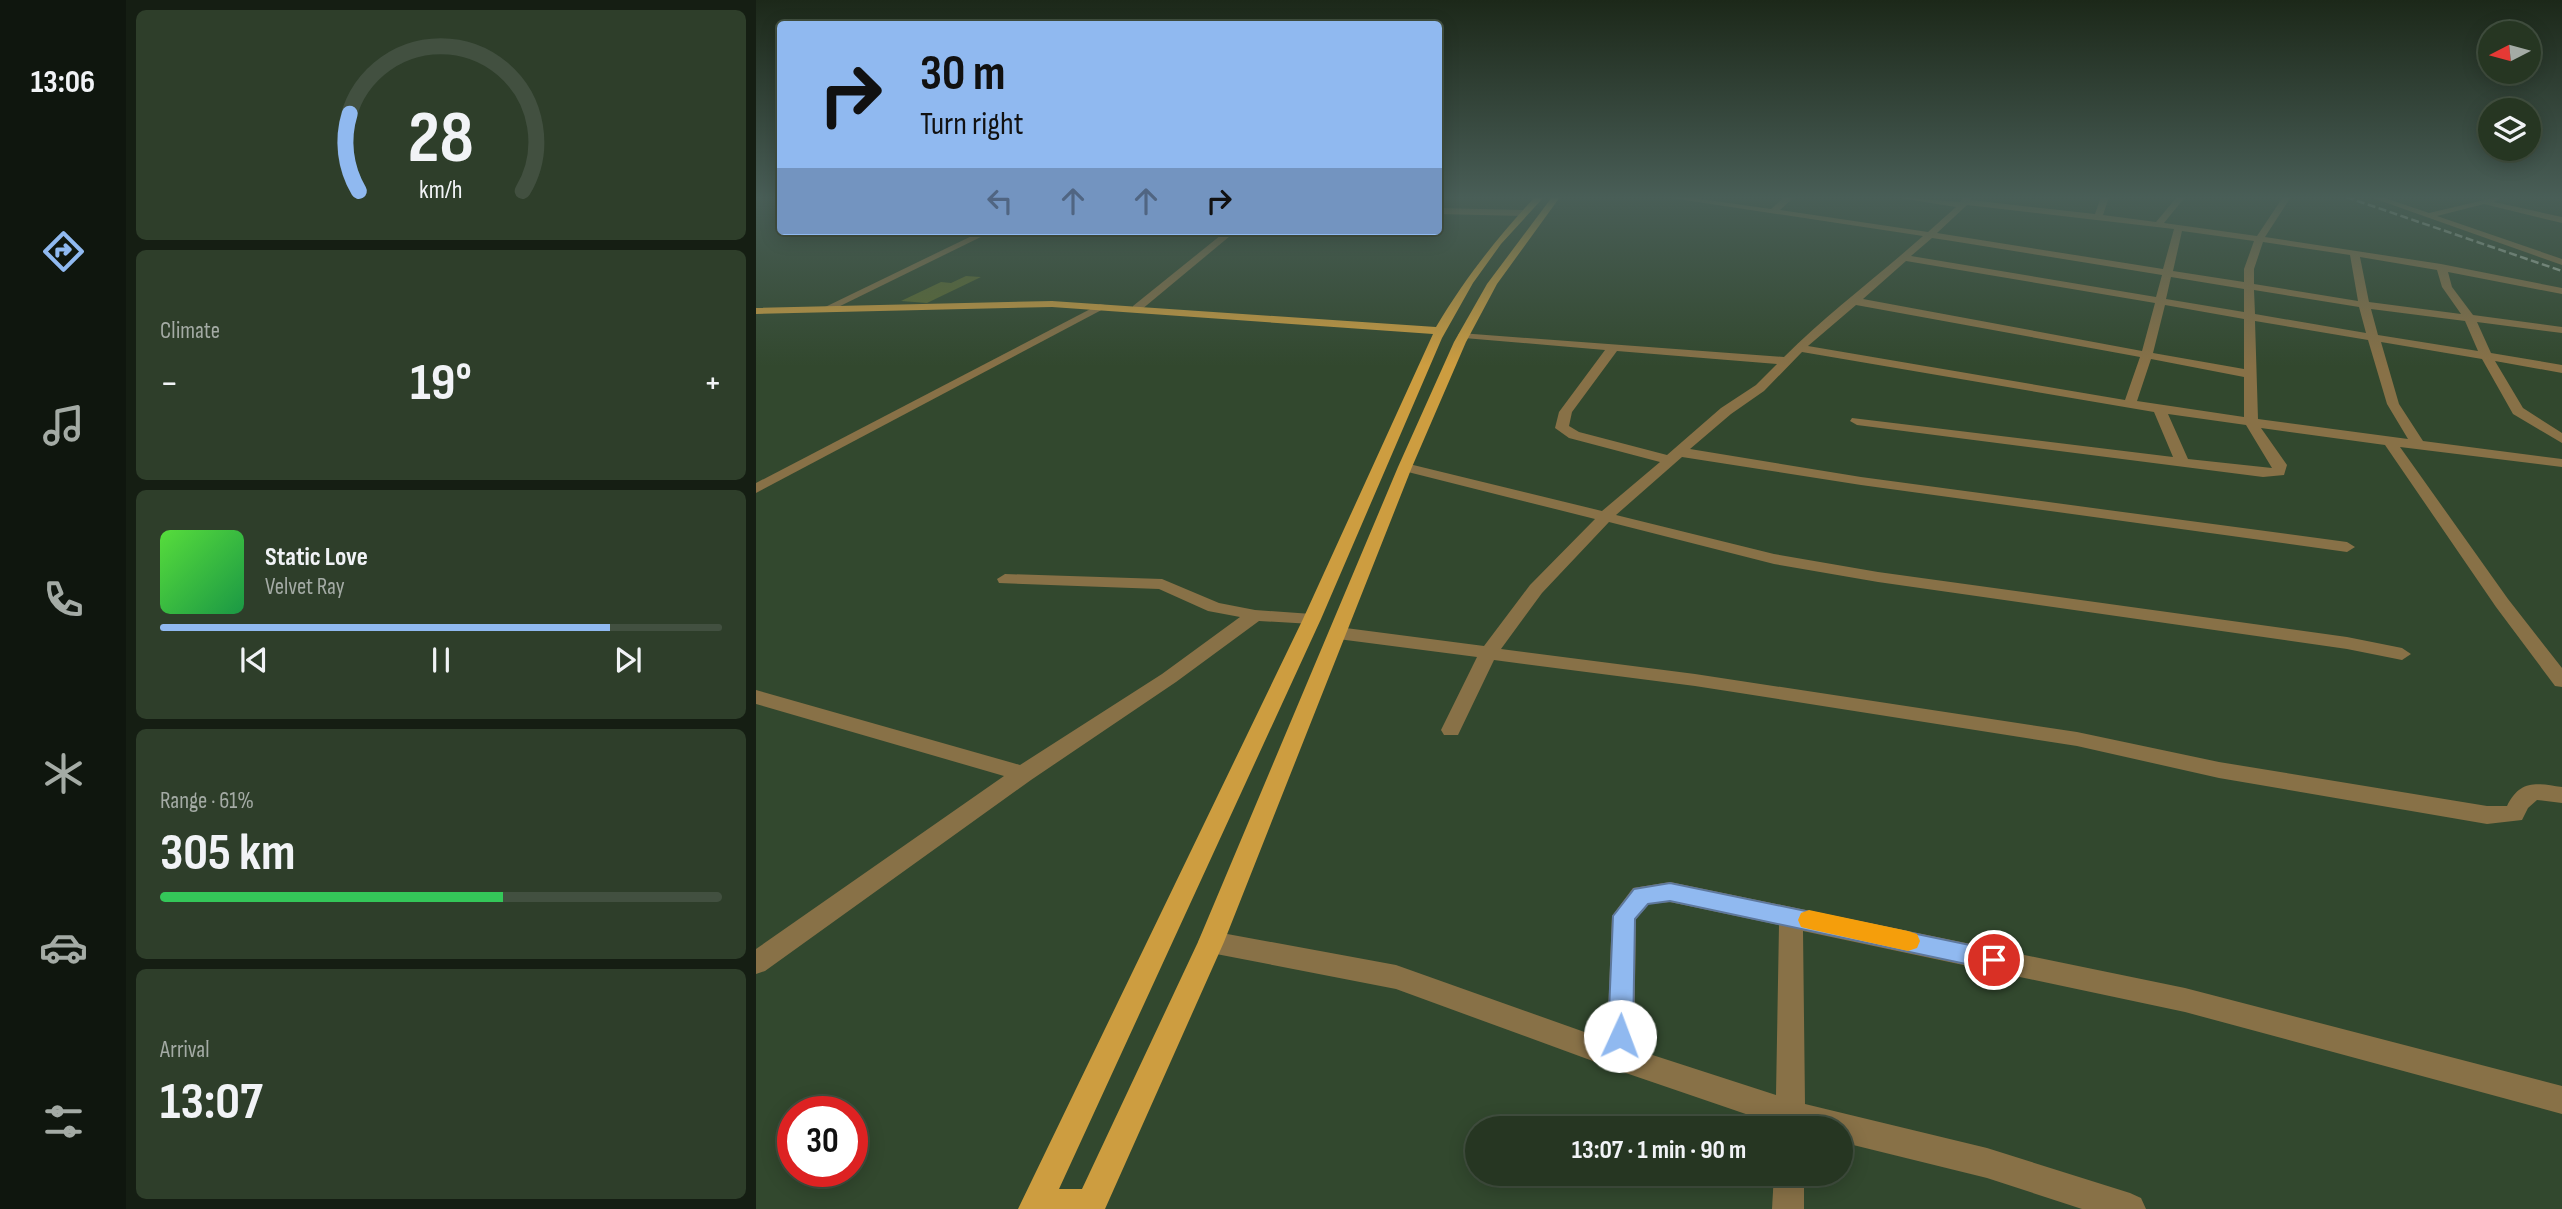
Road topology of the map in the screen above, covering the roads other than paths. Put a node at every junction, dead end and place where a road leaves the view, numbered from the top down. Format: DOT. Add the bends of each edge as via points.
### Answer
graph roads {
  1 [pos="942,253"];
  2 [pos="1204,253"];
  3 [pos="1491,253"];
  4 [pos="1513,253"];
  5 [pos="1909,253"];
  6 [pos="2055,253"];
  7 [pos="2172,253"];
  8 [pos="2255,253"];
  9 [pos="2354,253"];
  10 [pos="2357,253"];
  11 [pos="2537,253"];
  12 [pos="1904,258"];
  13 [pos="2562,262"];
  14 [pos="2441,267"];
  15 [pos="2167,271"];
  16 [pos="2250,286"];
  17 [pos="2562,291"];
  18 [pos="1854,301"];
  19 [pos="2160,301"];
  20 [pos="2364,305"];
  21 [pos="1104,306"];
  22 [pos="1137,308"];
  23 [pos="826,309"];
  24 [pos="756,311"];
  25 [pos="2250,317"];
  26 [pos="2469,318"];
  27 [pos="2562,330"];
  28 [pos="1440,331"];
  29 [pos="1462,339"];
  30 [pos="2372,339"];
  31 [pos="1799,348"];
  32 [pos="1612,349"];
  33 [pos="2147,355"];
  34 [pos="2487,358"];
  35 [pos="1786,361"];
  36 [pos="2562,369"];
  37 [pos="2249,374"];
  38 [pos="2129,405"];
  39 [pos="2159,409"];
  40 [pos="1857,421"];
  41 [pos="2251,423"];
  42 [pos="2562,439"];
  43 [pos="2390,442"];
  44 [pos="2418,446"];
  45 [pos="1675,456"];
  46 [pos="2183,463"];
  47 [pos="2562,463"];
  48 [pos="1405,467"];
  49 [pos="756,489"];
  50 [pos="1606,516"];
  51 [pos="2347,547"];
  52 [pos="1005,579"];
  53 [pos="1255,615"];
  54 [pos="1312,619"];
  55 [pos="1338,633"];
  56 [pos="2402,654"];
  57 [pos="1488,655"];
  58 [pos="2562,681"];
  59 [pos="761,703"];
  60 [pos="1451,730"];
  61 [pos="1023,774"];
  62 [pos="2562,794"];
  63 [pos="1791,916"];
  64 [pos="1211,942"];
  65 [pos="756,963"];
  66 [pos="1620,1058"];
  67 [pos="2562,1100"];
  68 [pos="1775,1116"];
  69 [pos="1791,1116"];
  70 [pos="1853,1135"];
  71 [pos="1789,1186"];
  72 [pos="1035,1207"];
  73 [pos="1090,1207"];
  74 [pos="1788,1209"];
  75 [pos="2130,1209"];
  1 -- 23 [label="street"];
  2 -- 22 [label="street"];
  3 -- 28 [label="main road" via="1468,282"];
  4 -- 29 [label="main road"];
  5 -- 12 [label="street"];
  6 -- 15 [label="street"];
  7 -- 15 [label="street"];
  8 -- 16 [label="street"];
  9 -- 20 [label="street"];
  10 -- 14 [label="street"];
  11 -- 13 [label="street"];
  12 -- 18 [label="street"];
  12 -- 19 [label="street"];
  14 -- 17 [label="street"];
  14 -- 26 [label="street" via="2447,287"];
  15 -- 16 [label="street"];
  15 -- 19 [label="street"];
  16 -- 20 [label="street"];
  16 -- 25 [label="street"];
  18 -- 31 [label="street"];
  18 -- 33 [label="street"];
  19 -- 25 [label="street"];
  19 -- 33 [label="street"];
  20 -- 26 [label="street"];
  20 -- 30 [label="street"];
  21 -- 22 [label="main road"];
  21 -- 23 [label="main road"];
  21 -- 49 [label="street"];
  22 -- 28 [label="main road"];
  23 -- 24 [label="main road"];
  25 -- 30 [label="street"];
  25 -- 37 [label="street"];
  26 -- 27 [label="street"];
  26 -- 34 [label="street"];
  28 -- 54 [label="main road"];
  29 -- 32 [label="street"];
  29 -- 48 [label="main road"];
  30 -- 34 [label="street"];
  30 -- 44 [label="street" via="2393,404"];
  31 -- 35 [label="street"];
  31 -- 38 [label="street"];
  32 -- 35 [label="street"];
  32 -- 45 [label="street" via="1566,412 1562,428 1574,435"];
  33 -- 37 [label="street"];
  33 -- 38 [label="street"];
  34 -- 36 [label="street"];
  34 -- 42 [label="street" via="2518,411"];
  35 -- 45 [label="street"];
  37 -- 41 [label="street"];
  38 -- 39 [label="street"];
  39 -- 41 [label="street"];
  39 -- 46 [label="street"];
  40 -- 46 [label="street"];
  41 -- 43 [label="street"];
  41 -- 46 [label="street" via="2280,466 2279,472"];
  43 -- 44 [label="street"];
  43 -- 58 [label="street"];
  44 -- 47 [label="street"];
  45 -- 50 [label="street"];
  45 -- 51 [label="street"];
  48 -- 50 [label="street"];
  48 -- 55 [label="main road"];
  50 -- 56 [label="street" via="1774,559"];
  50 -- 57 [label="street" via="1536,589"];
  52 -- 53 [label="street" via="1162,584 1214,607"];
  53 -- 54 [label="street"];
  53 -- 61 [label="street" via="1170,678"];
  54 -- 72 [label="main road"];
  55 -- 57 [label="street"];
  55 -- 64 [label="main road"];
  57 -- 60 [label="street"];
  57 -- 62 [label="street" via="1695,680 2077,738 2219,770 2487,815 2514,814 2533,791"];
  59 -- 61 [label="street"];
  61 -- 65 [label="street"];
  63 -- 66 [label="street" via="1670,892 1642,895 1624,916"];
  63 -- 67 [label="street" via="2185,1000"];
  63 -- 69 [label="street"];
  64 -- 66 [label="street" via="1396,978"];
  64 -- 73 [label="main road"];
  66 -- 68 [label="street"];
  70 -- 75 [label="street" via="1987,1163"];
  71 -- 74 [label="street"];
  72 -- 73 [label="main road"];
}
